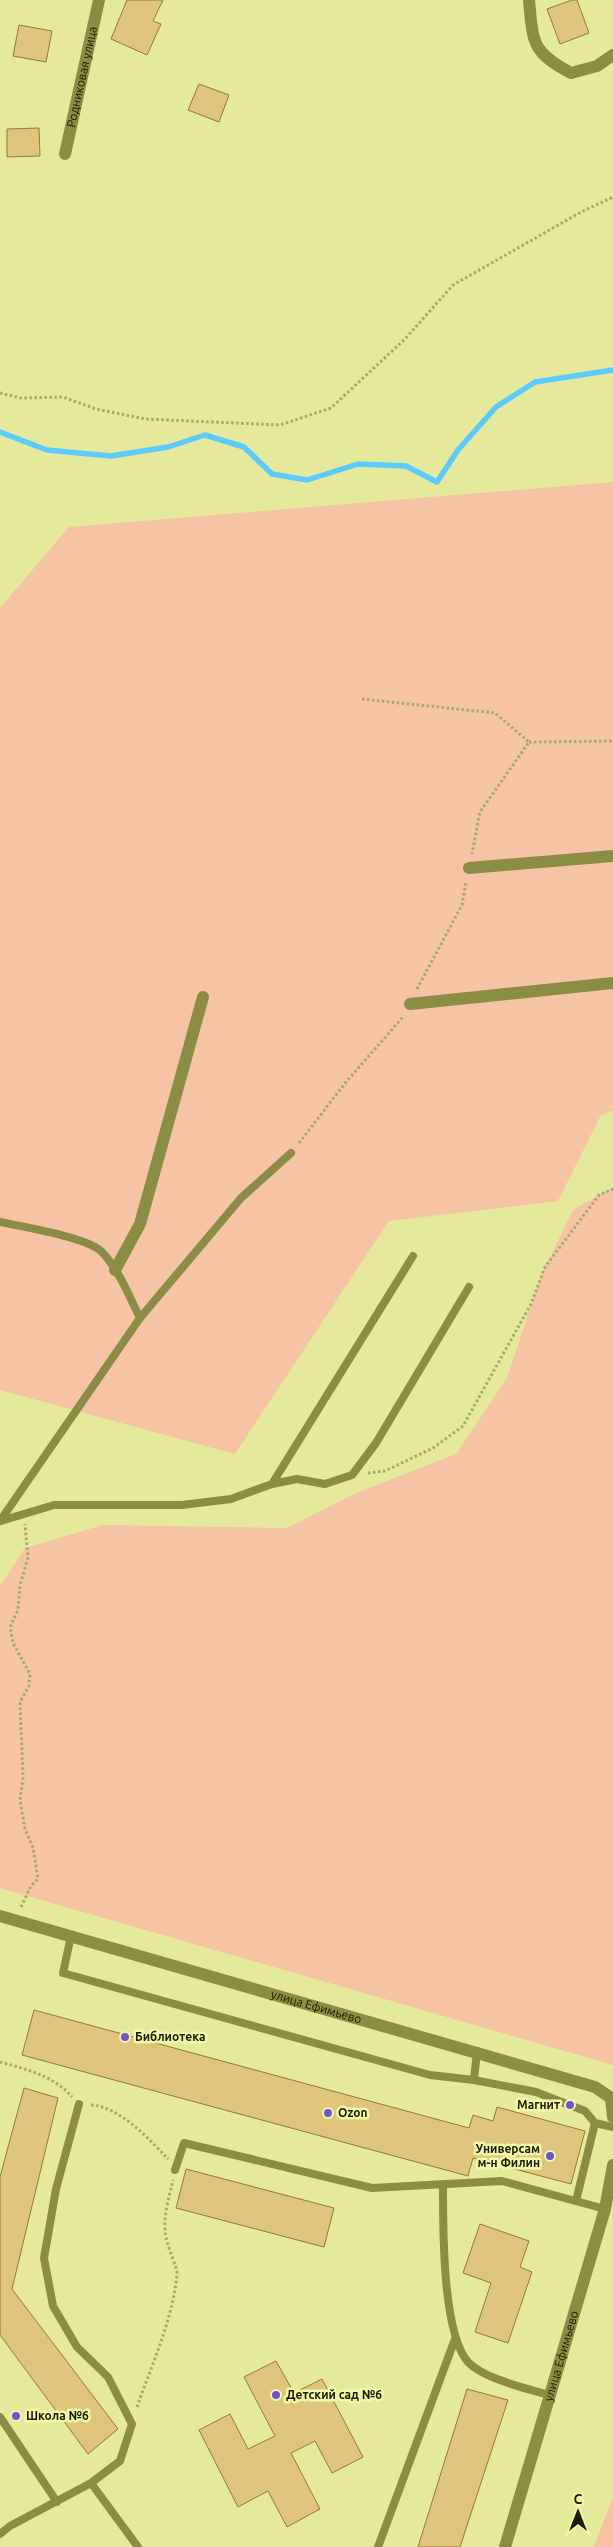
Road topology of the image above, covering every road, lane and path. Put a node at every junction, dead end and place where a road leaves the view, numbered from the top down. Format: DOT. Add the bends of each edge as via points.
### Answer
graph roads {
  1 [pos="99,0"];
  2 [pos="529,0"];
  3 [pos="613,55"];
  4 [pos="65,154"];
  5 [pos="613,197"];
  6 [pos="0,393"];
  7 [pos="362,699"];
  8 [pos="613,741"];
  9 [pos="529,742"];
  10 [pos="613,856"];
  11 [pos="469,868"];
  12 [pos="613,983"];
  13 [pos="203,997"];
  14 [pos="410,1004"];
  15 [pos="290,1153"];
  16 [pos="613,1189"];
  17 [pos="0,1222"];
  18 [pos="413,1256"];
  19 [pos="115,1270"];
  20 [pos="470,1287"];
  21 [pos="140,1318"];
  22 [pos="352,1475"];
  23 [pos="272,1484"];
  24 [pos="22,1514"];
  25 [pos="0,1521"];
  26 [pos="0,1916"];
  27 [pos="16,1920"];
  28 [pos="70,1936"];
  29 [pos="477,2051"];
  30 [pos="0,2062"];
  31 [pos="474,2080"];
  32 [pos="79,2104"];
  33 [pos="613,2117"];
  34 [pos="595,2123"];
  35 [pos="613,2127"];
  36 [pos="613,2165"];
  37 [pos="175,2170"];
  38 [pos="443,2185"];
  39 [pos="576,2201"];
  40 [pos="605,2209"];
  41 [pos="455,2339"];
  42 [pos="549,2395"];
  43 [pos="0,2417"];
  44 [pos="132,2424"];
  45 [pos="91,2482"];
  46 [pos="57,2502"];
  47 [pos="0,2534"];
  48 [pos="138,2547"];
  49 [pos="378,2547"];
  50 [pos="505,2547"];
  1 -- 4 [label="street, Родниковая улица"];
  2 -- 3 [label="street" via="534,42 547,61 571,73 597,66"];
  5 -- 6 [label="path" via="453,285 405,339 331,408 280,425 226,420 145,419 96,409 63,397 21,398"];
  7 -- 9 [label="path" via="496,713"];
  8 -- 9 [label="path"];
  9 -- 11 [label="path" via="480,812"];
  10 -- 11 [label="street"];
  11 -- 14 [label="path" via="462,905"];
  12 -- 14 [label="street"];
  13 -- 19 [label="street" via="140,1224"];
  14 -- 15 [label="path" via="403,1017"];
  15 -- 21 [label="lane" via="241,1198"];
  16 -- 22 [label="path" via="599,1195 545,1267 532,1304 463,1426 434,1448 385,1470"];
  17 -- 19 [label="lane" via="82,1241 101,1251"];
  18 -- 23 [label="lane"];
  19 -- 21 [label="lane"];
  20 -- 22 [label="lane" via="376,1444"];
  21 -- 25 [label="lane"];
  22 -- 23 [label="lane" via="325,1484 297,1479"];
  23 -- 24 [label="lane" via="231,1498 182,1505 54,1505"];
  24 -- 25 [label="lane"];
  24 -- 27 [label="path" via="28,1558 20,1585 18,1610 10,1627 14,1644 30,1674 29,1686 20,1702 23,1778 20,1801 38,1879 31,1886"];
  26 -- 27 [label="street, улица Ефимьево"];
  27 -- 28 [label="street, улица Ефимьево"];
  28 -- 29 [label="street, улица Ефимьево"];
  28 -- 31 [label="lane" via="63,1973 430,2075"];
  29 -- 31 [label="lane"];
  29 -- 33 [label="street, улица Ефимьево" via="596,2087 611,2098"];
  30 -- 32 [label="path" via="29,2069 63,2087"];
  31 -- 34 [label="lane" via="536,2092 585,2111"];
  32 -- 37 [label="path" via="100,2105 122,2118 146,2136"];
  32 -- 44 [label="lane" via="56,2189 44,2258 53,2306 78,2347 108,2377"];
  34 -- 35 [label="lane"];
  34 -- 39 [label="lane"];
  36 -- 40 [label="street, улица Ефимьево"];
  37 -- 38 [label="lane" via="184,2143 372,2188"];
  37 -- 44 [label="path" via="166,2212 165,2235 170,2257 178,2271 168,2315"];
  38 -- 39 [label="lane" via="502,2181"];
  38 -- 41 [label="lane" via="443,2255"];
  39 -- 40 [label="lane"];
  40 -- 42 [label="street, улица Ефимьево"];
  41 -- 42 [label="lane" via="468,2362 492,2377"];
  41 -- 49 [label="lane"];
  42 -- 50 [label="street, улица Ефимьево"];
  43 -- 46 [label="lane"];
  44 -- 45 [label="lane" via="120,2460"];
  45 -- 46 [label="lane"];
  45 -- 48 [label="lane"];
  46 -- 47 [label="lane"];
}
